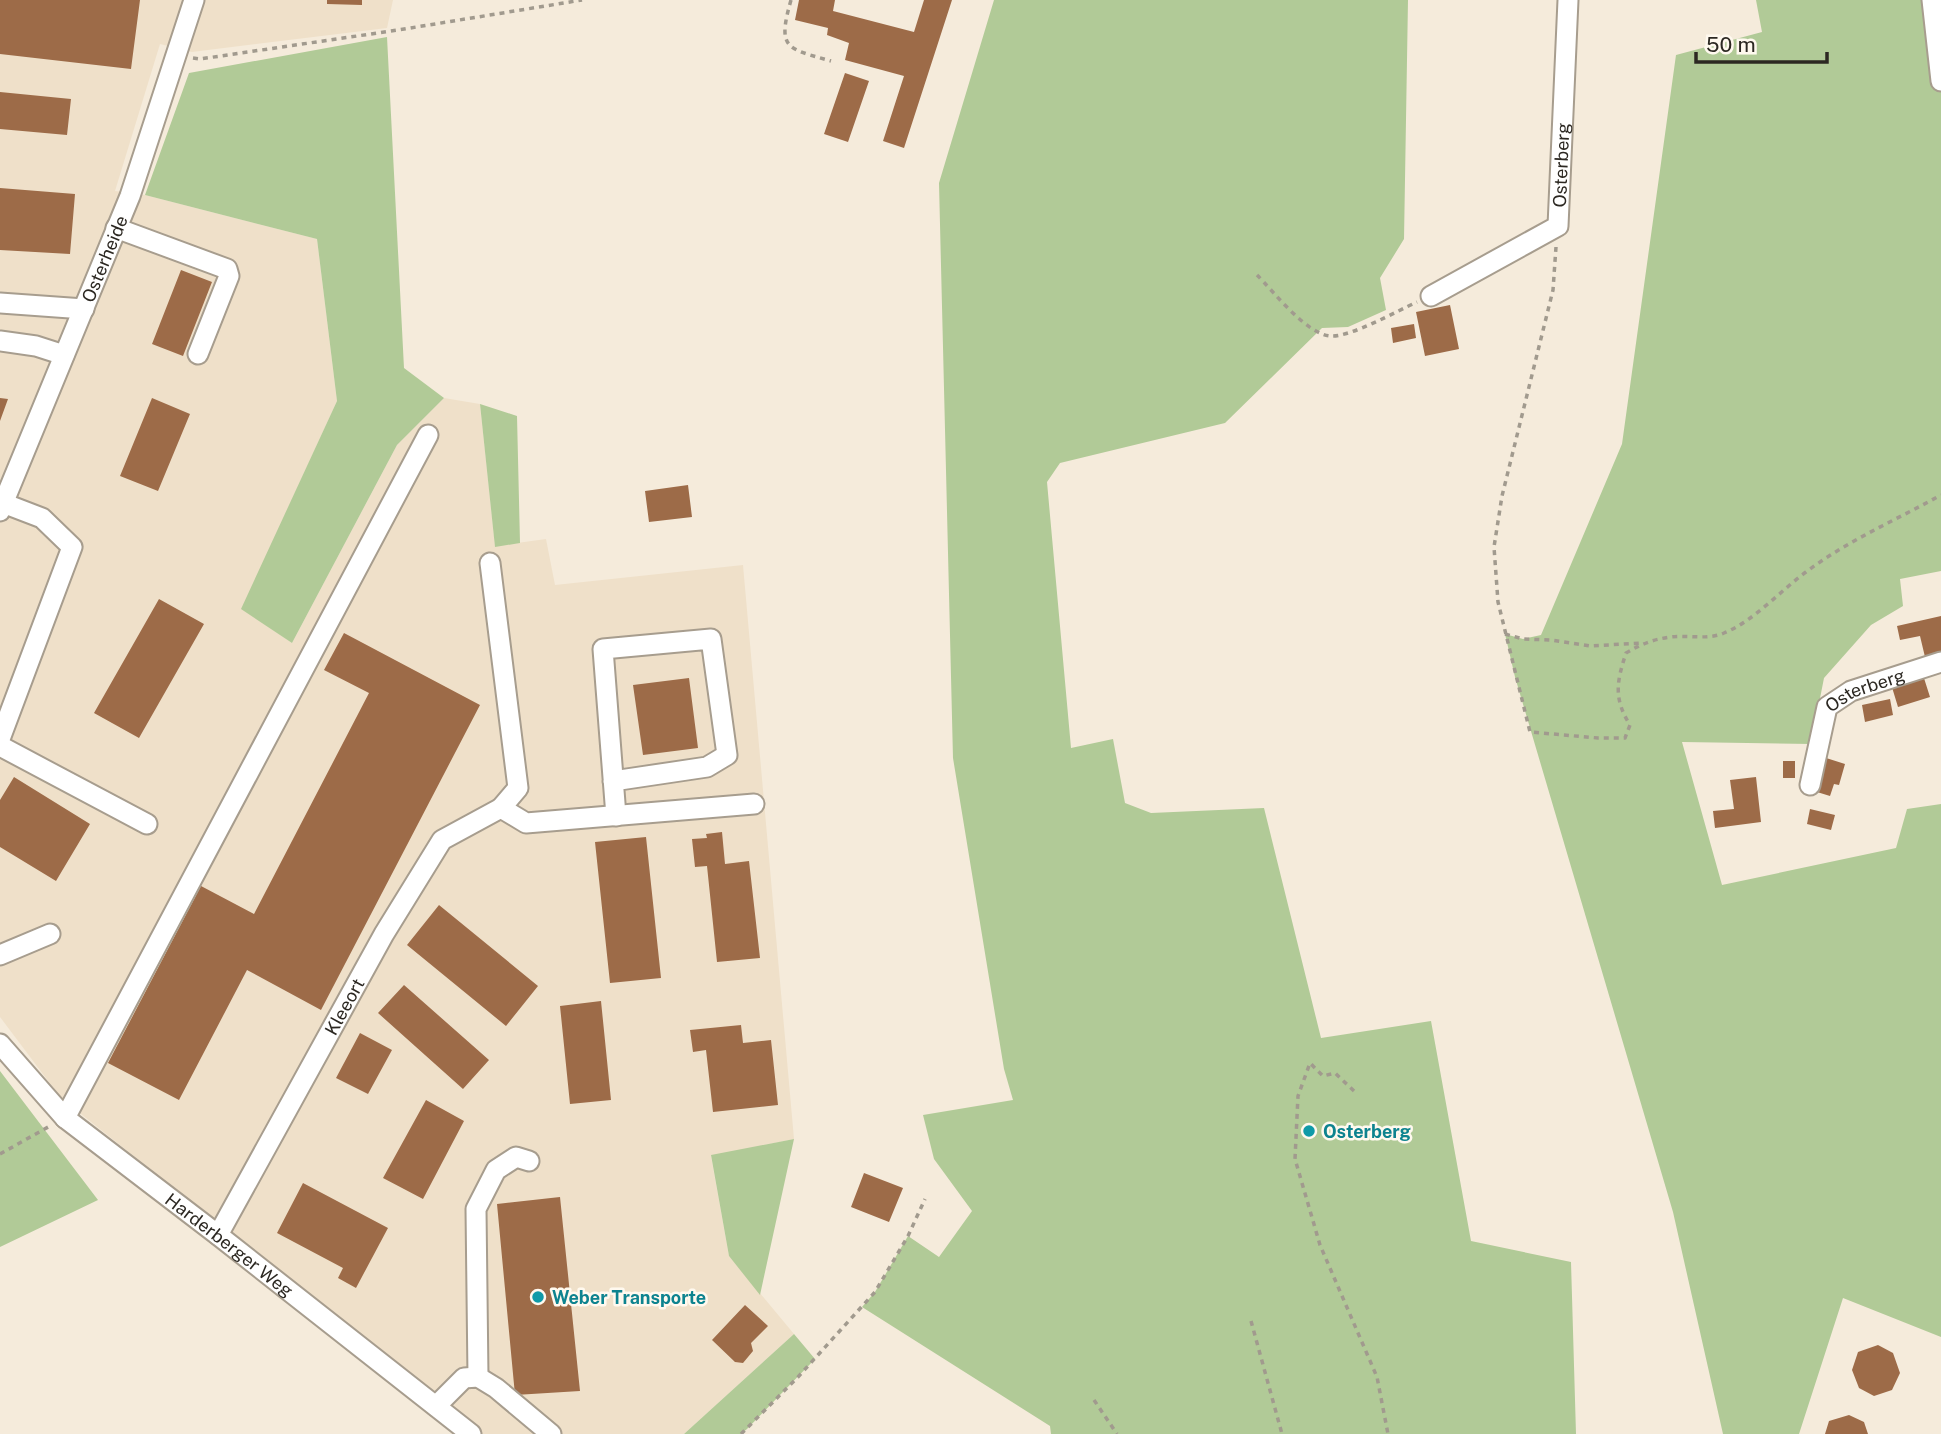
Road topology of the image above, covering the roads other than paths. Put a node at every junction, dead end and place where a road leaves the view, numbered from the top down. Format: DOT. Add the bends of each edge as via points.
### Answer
graph roads {
  1 [pos="194,0"];
  2 [pos="1567,0"];
  3 [pos="1932,0"];
  4 [pos="1941,81"];
  5 [pos="116,228"];
  6 [pos="1431,296"];
  7 [pos="0,303"];
  8 [pos="84,309"];
  9 [pos="0,341"];
  10 [pos="198,354"];
  11 [pos="64,355"];
  12 [pos="428,435"];
  13 [pos="2,507"];
  14 [pos="489,563"];
  15 [pos="1941,662"];
  16 [pos="0,738"];
  17 [pos="0,746"];
  18 [pos="613,781"];
  19 [pos="1810,785"];
  20 [pos="754,804"];
  21 [pos="501,808"];
  22 [pos="616,816"];
  23 [pos="146,824"];
  24 [pos="50,934"];
  25 [pos="0,955"];
  26 [pos="0,1044"];
  27 [pos="65,1118"];
  28 [pos="529,1161"];
  29 [pos="218,1235"];
  30 [pos="478,1377"];
  31 [pos="436,1406"];
  32 [pos="471,1434"];
  33 [pos="551,1434"];
  1 -- 5 [label="street, Osterheide"];
  2 -- 6 [label="street, Osterberg" via="1558,226"];
  3 -- 4 [label="street"];
  5 -- 8 [label="street, Osterheide"];
  5 -- 10 [label="street" via="227,269 229,276"];
  7 -- 8 [label="street"];
  8 -- 11 [label="street, Osterheide"];
  9 -- 11 [label="street"];
  11 -- 13 [label="street, Osterheide"];
  12 -- 27 [label="street"];
  13 -- 16 [label="street" via="41,518 72,547"];
  14 -- 21 [label="street" via="518,788"];
  15 -- 19 [label="street, Osterberg" via="1851,691 1827,707"];
  17 -- 23 [label="street"];
  18 -- 18 [label="street" via="603,649 711,639 727,755 708,767"];
  18 -- 22 [label="street"];
  20 -- 22 [label="street"];
  21 -- 22 [label="street" via="526,823"];
  21 -- 29 [label="street, Kleeort" via="442,840 384,934"];
  24 -- 25 [label="street"];
  26 -- 27 [label="street, Harderberger Weg"];
  27 -- 29 [label="street, Harderberger Weg"];
  28 -- 30 [label="street" via="516,1157 496,1170 476,1209"];
  29 -- 31 [label="street, Harderberger Weg"];
  30 -- 31 [label="street" via="464,1378"];
  30 -- 33 [label="street"];
  31 -- 32 [label="street, Harderberger Weg"];
}
